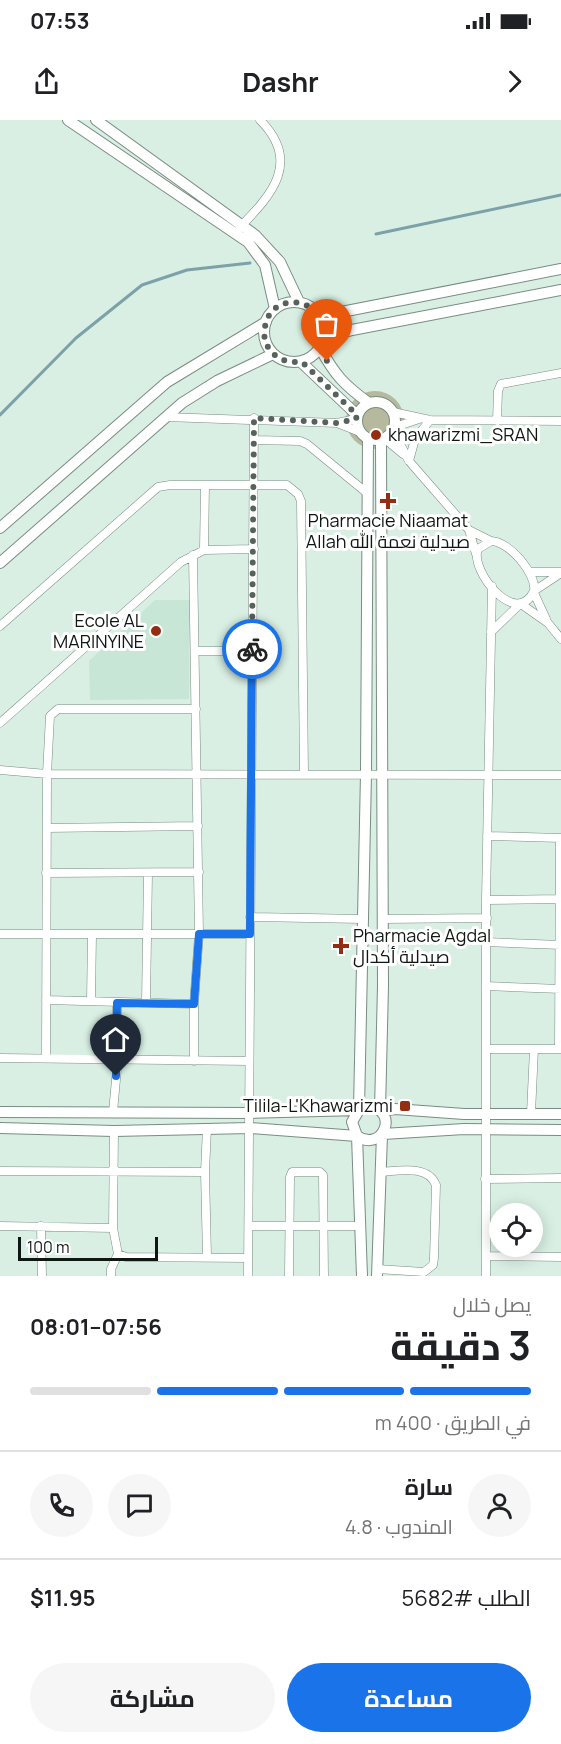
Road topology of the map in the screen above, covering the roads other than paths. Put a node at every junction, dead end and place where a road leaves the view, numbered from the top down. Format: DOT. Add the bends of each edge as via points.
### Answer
graph roads {
  1 [pos="68,120"];
  2 [pos="96,120"];
  3 [pos="260,120"];
  4 [pos="238,228"];
  5 [pos="561,269"];
  6 [pos="561,290"];
  7 [pos="299,302"];
  8 [pos="275,309"];
  9 [pos="321,316"];
  10 [pos="266,322"];
  11 [pos="322,343"];
  12 [pos="273,354"];
  13 [pos="302,362"];
  14 [pos="561,373"];
  15 [pos="369,403"];
  16 [pos="393,412"];
  17 [pos="164,417"];
  18 [pos="357,417"];
  19 [pos="254,418"];
  20 [pos="419,419"];
  21 [pos="430,420"];
  22 [pos="497,421"];
  23 [pos="561,421"];
  24 [pos="337,423"];
  25 [pos="388,434"];
  26 [pos="364,435"];
  27 [pos="254,440"];
  28 [pos="407,458"];
  29 [pos="253,484"];
  30 [pos="205,485"];
  31 [pos="368,493"];
  32 [pos="0,528"];
  33 [pos="469,530"];
  34 [pos="491,541"];
  35 [pos="254,549"];
  36 [pos="204,550"];
  37 [pos="476,554"];
  38 [pos="193,555"];
  39 [pos="0,563"];
  40 [pos="561,572"];
  41 [pos="529,573"];
  42 [pos="492,586"];
  43 [pos="534,592"];
  44 [pos="520,604"];
  45 [pos="548,623"];
  46 [pos="0,626"];
  47 [pos="491,632"];
  48 [pos="561,639"];
  49 [pos="195,651"];
  50 [pos="252,651"];
  51 [pos="196,709"];
  52 [pos="0,723"];
  53 [pos="0,770"];
  54 [pos="47,774"];
  55 [pos="197,774"];
  56 [pos="304,774"];
  57 [pos="366,774"];
  58 [pos="380,774"];
  59 [pos="252,775"];
  60 [pos="488,775"];
  61 [pos="561,776"];
  62 [pos="198,826"];
  63 [pos="46,828"];
  64 [pos="487,836"];
  65 [pos="561,838"];
  66 [pos="198,872"];
  67 [pos="46,873"];
  68 [pos="148,873"];
  69 [pos="560,899"];
  70 [pos="486,900"];
  71 [pos="250,917"];
  72 [pos="487,918"];
  73 [pos="362,919"];
  74 [pos="383,919"];
  75 [pos="0,934"];
  76 [pos="45,934"];
  77 [pos="92,934"];
  78 [pos="148,934"];
  79 [pos="199,934"];
  80 [pos="250,934"];
  81 [pos="486,942"];
  82 [pos="560,945"];
  83 [pos="486,986"];
  84 [pos="561,989"];
  85 [pos="46,1000"];
  86 [pos="91,1001"];
  87 [pos="146,1002"];
  88 [pos="117,1003"];
  89 [pos="194,1004"];
  90 [pos="486,1049"];
  91 [pos="534,1049"];
  92 [pos="560,1049"];
  93 [pos="0,1058"];
  94 [pos="46,1058"];
  95 [pos="118,1058"];
  96 [pos="249,1061"];
  97 [pos="194,1062"];
  98 [pos="359,1110"];
  99 [pos="381,1110"];
  100 [pos="0,1112"];
  101 [pos="113,1112"];
  102 [pos="249,1113"];
  103 [pos="531,1113"];
  104 [pos="486,1114"];
  105 [pos="561,1114"];
  106 [pos="0,1128"];
  107 [pos="207,1128"];
  108 [pos="250,1128"];
  109 [pos="486,1130"];
  110 [pos="561,1130"];
  111 [pos="114,1131"];
  112 [pos="382,1134"];
  113 [pos="357,1136"];
  114 [pos="0,1171"];
  115 [pos="205,1172"];
  116 [pos="380,1172"];
  117 [pos="111,1173"];
  118 [pos="561,1178"];
  119 [pos="486,1179"];
  120 [pos="0,1226"];
  121 [pos="41,1226"];
  122 [pos="249,1226"];
  123 [pos="289,1226"];
  124 [pos="325,1226"];
  125 [pos="361,1226"];
  126 [pos="113,1228"];
  127 [pos="362,1245"];
  128 [pos="377,1245"];
  129 [pos="118,1254"];
  130 [pos="207,1256"];
  131 [pos="486,1256"];
  132 [pos="561,1257"];
  133 [pos="248,1258"];
  134 [pos="377,1272"];
  135 [pos="42,1276"];
  136 [pos="111,1276"];
  137 [pos="248,1276"];
  138 [pos="289,1276"];
  139 [pos="324,1276"];
  140 [pos="362,1276"];
  141 [pos="486,1276"];
  1 -- 4 [label="street" via="155,182"];
  2 -- 4 [label="street"];
  3 -- 4 [label="street" via="274,138 281,169 269,194"];
  4 -- 7 [label="street" via="280,262"];
  4 -- 8 [label="street" via="265,265"];
  5 -- 9 [label="street"];
  6 -- 11 [label="street" via="352,330"];
  7 -- 8 [label="street"];
  7 -- 9 [label="street"];
  8 -- 10 [label="street"];
  9 -- 11 [label="street"];
  10 -- 12 [label="street" via="265,339"];
  10 -- 32 [label="street" via="159,388"];
  11 -- 13 [label="street" via="311,358"];
  11 -- 15 [label="street" via="334,373"];
  12 -- 13 [label="street" via="286,362"];
  12 -- 17 [label="street" via="200,391"];
  13 -- 18 [label="street"];
  14 -- 22 [label="street" via="501,384"];
  15 -- 16 [label="street" via="382,402"];
  15 -- 18 [label="street"];
  16 -- 20 [label="street"];
  16 -- 25 [label="street"];
  17 -- 19 [label="street"];
  17 -- 39 [label="street"];
  18 -- 24 [label="street"];
  18 -- 26 [label="street"];
  19 -- 24 [label="street"];
  19 -- 27 [label="street"];
  20 -- 21 [label="street"];
  20 -- 25 [label="street"];
  21 -- 22 [label="street"];
  21 -- 28 [label="street"];
  22 -- 23 [label="street"];
  24 -- 26 [label="street"];
  25 -- 26 [label="street"];
  25 -- 28 [label="street"];
  25 -- 58 [label="street"];
  26 -- 31 [label="street"];
  27 -- 29 [label="street"];
  27 -- 31 [label="street" via="307,444"];
  28 -- 33 [label="street"];
  29 -- 30 [label="street"];
  29 -- 35 [label="street"];
  29 -- 56 [label="street" via="287,485 301,501"];
  30 -- 36 [label="street"];
  30 -- 46 [label="street" via="170,484 149,492"];
  31 -- 57 [label="street"];
  33 -- 34 [label="street"];
  33 -- 37 [label="street"];
  34 -- 37 [label="street" via="481,545"];
  34 -- 41 [label="street" via="505,545"];
  35 -- 36 [label="street"];
  35 -- 50 [label="street"];
  36 -- 38 [label="street"];
  37 -- 42 [label="street" via="476,564"];
  38 -- 49 [label="street"];
  38 -- 52 [label="street"];
  40 -- 41 [label="street"];
  40 -- 43 [label="street"];
  41 -- 43 [label="street" via="535,581"];
  42 -- 44 [label="street" via="507,602"];
  42 -- 47 [label="street"];
  43 -- 44 [label="street"];
  43 -- 45 [label="street"];
  44 -- 45 [label="street"];
  44 -- 47 [label="street"];
  45 -- 48 [label="street"];
  47 -- 60 [label="street"];
  49 -- 50 [label="street"];
  49 -- 51 [label="street"];
  50 -- 59 [label="street"];
  51 -- 54 [label="street" via="58,709 50,716"];
  51 -- 55 [label="street"];
  53 -- 54 [label="street"];
  54 -- 55 [label="street"];
  54 -- 63 [label="street"];
  55 -- 59 [label="street"];
  55 -- 62 [label="street"];
  56 -- 57 [label="street"];
  56 -- 59 [label="street"];
  57 -- 58 [label="street"];
  57 -- 73 [label="street"];
  58 -- 60 [label="street"];
  58 -- 74 [label="street"];
  59 -- 71 [label="street"];
  60 -- 61 [label="street"];
  60 -- 64 [label="street"];
  62 -- 63 [label="street"];
  62 -- 66 [label="street"];
  63 -- 67 [label="street"];
  64 -- 65 [label="street"];
  64 -- 70 [label="street"];
  65 -- 69 [label="street"];
  66 -- 68 [label="street"];
  66 -- 79 [label="street"];
  67 -- 68 [label="street"];
  67 -- 76 [label="street"];
  68 -- 78 [label="street"];
  69 -- 70 [label="street"];
  69 -- 82 [label="street"];
  70 -- 72 [label="street"];
  71 -- 73 [label="street"];
  71 -- 80 [label="street"];
  72 -- 74 [label="street"];
  72 -- 81 [label="street"];
  73 -- 98 [label="street"];
  74 -- 99 [label="street"];
  75 -- 76 [label="street"];
  76 -- 77 [label="street"];
  76 -- 85 [label="street"];
  77 -- 78 [label="street"];
  77 -- 86 [label="street"];
  78 -- 79 [label="street"];
  78 -- 87 [label="street"];
  79 -- 80 [label="street"];
  79 -- 89 [label="street"];
  80 -- 96 [label="street"];
  81 -- 82 [label="street"];
  81 -- 83 [label="street"];
  82 -- 84 [label="street"];
  83 -- 84 [label="street"];
  83 -- 90 [label="street"];
  84 -- 92 [label="street"];
  85 -- 86 [label="street"];
  85 -- 94 [label="street"];
  86 -- 88 [label="street"];
  87 -- 88 [label="street"];
  87 -- 89 [label="street"];
  88 -- 95 [label="street"];
  89 -- 97 [label="street"];
  90 -- 91 [label="street"];
  90 -- 104 [label="street"];
  91 -- 92 [label="street"];
  91 -- 103 [label="street"];
  93 -- 94 [label="street"];
  94 -- 95 [label="street"];
  95 -- 97 [label="street"];
  95 -- 101 [label="street"];
  96 -- 97 [label="street"];
  96 -- 102 [label="street"];
  98 -- 99 [label="street" via="370,1106"];
  98 -- 102 [label="street"];
  98 -- 113 [label="street" via="352,1122"];
  99 -- 104 [label="street"];
  99 -- 112 [label="street" via="387,1122"];
  100 -- 101 [label="street"];
  101 -- 102 [label="street"];
  102 -- 108 [label="street"];
  103 -- 104 [label="street"];
  103 -- 105 [label="street"];
  104 -- 109 [label="street"];
  106 -- 111 [label="street"];
  107 -- 108 [label="street"];
  107 -- 111 [label="street"];
  107 -- 115 [label="street"];
  108 -- 113 [label="street"];
  108 -- 122 [label="street"];
  109 -- 110 [label="street"];
  109 -- 112 [label="street"];
  109 -- 119 [label="street"];
  111 -- 117 [label="street"];
  112 -- 113 [label="street" via="368,1140"];
  112 -- 116 [label="street"];
  113 -- 125 [label="street"];
  114 -- 117 [label="street"];
  115 -- 117 [label="street"];
  115 -- 130 [label="street"];
  116 -- 128 [label="street"];
  116 -- 134 [label="street" via="422,1171 433,1178 434,1258 433,1265 424,1272"];
  117 -- 126 [label="street"];
  118 -- 119 [label="street"];
  119 -- 131 [label="street"];
  120 -- 121 [label="street"];
  121 -- 126 [label="street"];
  121 -- 135 [label="street"];
  122 -- 123 [label="street"];
  122 -- 133 [label="street"];
  123 -- 124 [label="street"];
  123 -- 124 [label="street" via="292,1172 323,1175"];
  123 -- 138 [label="street"];
  124 -- 125 [label="street"];
  124 -- 139 [label="street"];
  125 -- 127 [label="street"];
  126 -- 129 [label="street"];
  127 -- 128 [label="street"];
  127 -- 140 [label="street"];
  128 -- 134 [label="street"];
  129 -- 130 [label="street"];
  129 -- 136 [label="street"];
  130 -- 133 [label="street"];
  131 -- 132 [label="street"];
  131 -- 141 [label="street"];
  133 -- 137 [label="street"];
}
